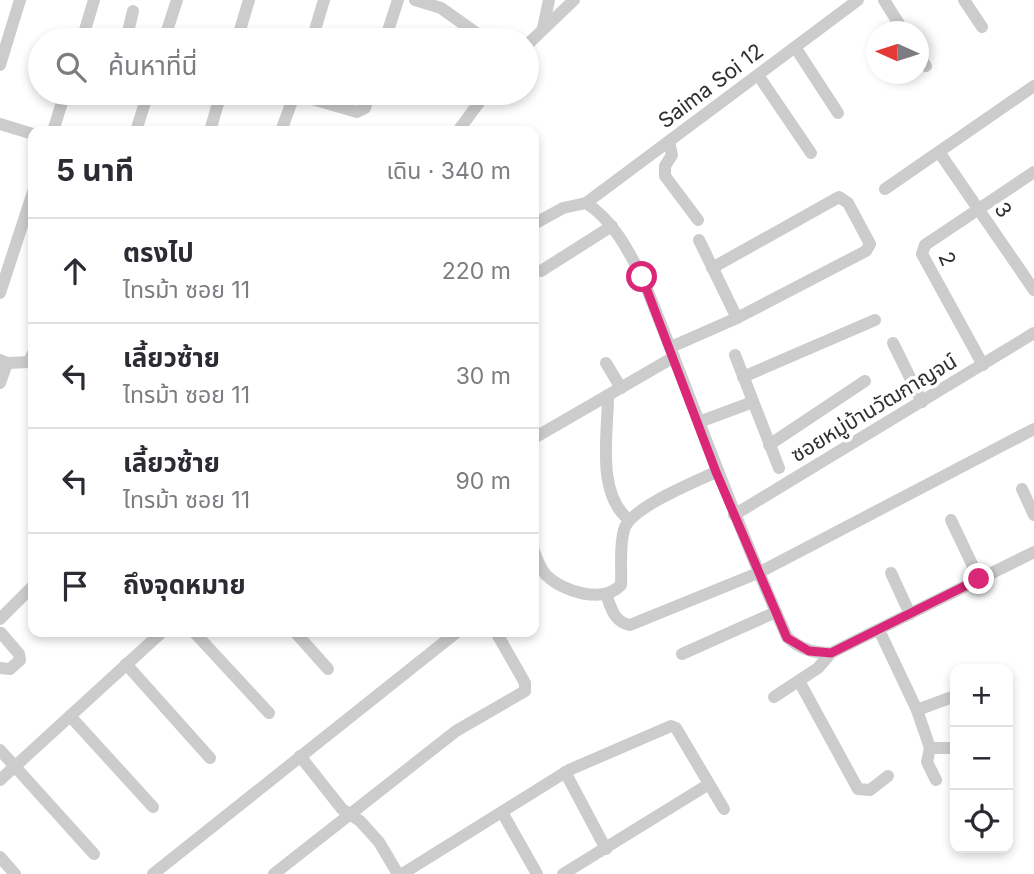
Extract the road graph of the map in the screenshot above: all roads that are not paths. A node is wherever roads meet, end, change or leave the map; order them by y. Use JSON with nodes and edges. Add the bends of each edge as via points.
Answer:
{"nodes":[{"id":1,"x":20,"y":0,"type":"edge"},
{"id":2,"x":94,"y":0,"type":"edge"},
{"id":3,"x":177,"y":0,"type":"edge"},
{"id":4,"x":249,"y":0,"type":"edge"},
{"id":5,"x":324,"y":0,"type":"edge"},
{"id":6,"x":398,"y":0,"type":"edge"},
{"id":7,"x":415,"y":0,"type":"edge"},
{"id":8,"x":550,"y":0,"type":"edge"},
{"id":9,"x":574,"y":0,"type":"edge"},
{"id":10,"x":858,"y":0,"type":"edge"},
{"id":11,"x":884,"y":0,"type":"edge"},
{"id":12,"x":964,"y":0,"type":"edge"},
{"id":13,"x":133,"y":11,"type":"dead end"},
{"id":14,"x":897,"y":21,"type":"edge"},
{"id":15,"x":982,"y":27,"type":"dead end"},
{"id":16,"x":86,"y":28,"type":"edge"},
{"id":17,"x":129,"y":28,"type":"edge"},
{"id":18,"x":168,"y":28,"type":"edge"},
{"id":19,"x":241,"y":28,"type":"edge"},
{"id":20,"x":316,"y":28,"type":"edge"},
{"id":21,"x":389,"y":28,"type":"edge"},
{"id":22,"x":469,"y":28,"type":"edge"},
{"id":23,"x":544,"y":29,"type":"junction"},
{"id":24,"x":539,"y":34,"type":"edge"},
{"id":25,"x":795,"y":47,"type":"junction"},
{"id":26,"x":0,"y":65,"type":"edge"},
{"id":27,"x":758,"y":75,"type":"junction"},
{"id":28,"x":1034,"y":86,"type":"edge"},
{"id":29,"x":61,"y":105,"type":"edge"},
{"id":30,"x":144,"y":105,"type":"edge"},
{"id":31,"x":218,"y":105,"type":"edge"},
{"id":32,"x":291,"y":105,"type":"edge"},
{"id":33,"x":332,"y":105,"type":"edge"},
{"id":34,"x":366,"y":105,"type":"edge"},
{"id":35,"x":477,"y":105,"type":"edge"},
{"id":36,"x":838,"y":113,"type":"dead end"},
{"id":37,"x":0,"y":124,"type":"edge"},
{"id":38,"x":55,"y":126,"type":"edge"},
{"id":39,"x":138,"y":126,"type":"edge"},
{"id":40,"x":211,"y":126,"type":"edge"},
{"id":41,"x":283,"y":126,"type":"edge"},
{"id":42,"x":462,"y":126,"type":"edge"},
{"id":43,"x":28,"y":132,"type":"edge"},
{"id":44,"x":669,"y":142,"type":"junction"},
{"id":45,"x":939,"y":152,"type":"junction"},
{"id":46,"x":811,"y":153,"type":"dead end"},
{"id":47,"x":1034,"y":172,"type":"edge"},
{"id":48,"x":885,"y":188,"type":"dead end"},
{"id":49,"x":586,"y":203,"type":"junction"},
{"id":50,"x":28,"y":207,"type":"edge"},
{"id":51,"x":980,"y":211,"type":"junction"},
{"id":52,"x":698,"y":220,"type":"dead end"},
{"id":53,"x":539,"y":221,"type":"edge"},
{"id":54,"x":612,"y":226,"type":"junction"},
{"id":55,"x":699,"y":240,"type":"dead end"},
{"id":56,"x":712,"y":268,"type":"junction"},
{"id":57,"x":541,"y":271,"type":"dead end"},
{"id":58,"x":1034,"y":290,"type":"edge"},
{"id":59,"x":0,"y":293,"type":"edge"},
{"id":60,"x":737,"y":318,"type":"junction"},
{"id":61,"x":876,"y":320,"type":"dead end"},
{"id":62,"x":1034,"y":333,"type":"edge"},
{"id":63,"x":893,"y":343,"type":"dead end"},
{"id":64,"x":673,"y":352,"type":"junction"},
{"id":65,"x":736,"y":355,"type":"dead end"},
{"id":66,"x":4,"y":362,"type":"edge"},
{"id":67,"x":28,"y":362,"type":"edge"},
{"id":68,"x":606,"y":363,"type":"dead end"},
{"id":69,"x":983,"y":365,"type":"junction"},
{"id":70,"x":743,"y":377,"type":"junction"},
{"id":71,"x":865,"y":381,"type":"dead end"},
{"id":72,"x":0,"y":383,"type":"edge"},
{"id":73,"x":621,"y":388,"type":"junction"},
{"id":74,"x":608,"y":395,"type":"junction"},
{"id":75,"x":753,"y":402,"type":"junction"},
{"id":76,"x":922,"y":402,"type":"junction"},
{"id":77,"x":699,"y":422,"type":"junction"},
{"id":78,"x":1034,"y":429,"type":"edge"},
{"id":79,"x":539,"y":435,"type":"edge"},
{"id":80,"x":769,"y":444,"type":"junction"},
{"id":81,"x":779,"y":468,"type":"dead end"},
{"id":82,"x":716,"y":472,"type":"junction"},
{"id":83,"x":1022,"y":489,"type":"dead end"},
{"id":84,"x":734,"y":515,"type":"junction"},
{"id":85,"x":1034,"y":515,"type":"edge"},
{"id":86,"x":628,"y":519,"type":"junction"},
{"id":87,"x":951,"y":520,"type":"dead end"},
{"id":88,"x":1034,"y":552,"type":"edge"},
{"id":89,"x":539,"y":564,"type":"edge"},
{"id":90,"x":758,"y":573,"type":"junction"},
{"id":91,"x":891,"y":573,"type":"dead end"},
{"id":92,"x":979,"y":579,"type":"junction"},
{"id":93,"x":28,"y":591,"type":"edge"},
{"id":94,"x":606,"y":593,"type":"junction"},
{"id":95,"x":776,"y":612,"type":"junction"},
{"id":96,"x":911,"y":614,"type":"junction"},
{"id":97,"x":1,"y":617,"type":"edge"},
{"id":98,"x":879,"y":630,"type":"junction"},
{"id":99,"x":1,"y":633,"type":"edge"},
{"id":100,"x":156,"y":637,"type":"edge"},
{"id":101,"x":199,"y":637,"type":"edge"},
{"id":102,"x":299,"y":637,"type":"edge"},
{"id":103,"x":451,"y":637,"type":"edge"},
{"id":104,"x":499,"y":637,"type":"edge"},
{"id":105,"x":831,"y":653,"type":"junction"},
{"id":106,"x":682,"y":654,"type":"dead end"},
{"id":107,"x":126,"y":664,"type":"junction"},
{"id":108,"x":0,"y":667,"type":"edge"},
{"id":109,"x":328,"y":669,"type":"dead end"},
{"id":110,"x":799,"y":681,"type":"junction"},
{"id":111,"x":774,"y":697,"type":"dead end"},
{"id":112,"x":950,"y":698,"type":"edge"},
{"id":113,"x":918,"y":710,"type":"junction"},
{"id":114,"x":269,"y":713,"type":"dead end"},
{"id":115,"x":70,"y":716,"type":"junction"},
{"id":116,"x":930,"y":748,"type":"junction"},
{"id":117,"x":950,"y":748,"type":"edge"},
{"id":118,"x":0,"y":750,"type":"edge"},
{"id":119,"x":300,"y":756,"type":"junction"},
{"id":120,"x":210,"y":758,"type":"dead end"},
{"id":121,"x":15,"y":765,"type":"junction"},
{"id":122,"x":565,"y":772,"type":"junction"},
{"id":123,"x":888,"y":776,"type":"dead end"},
{"id":124,"x":0,"y":780,"type":"edge"},
{"id":125,"x":936,"y":780,"type":"dead end"},
{"id":126,"x":709,"y":784,"type":"junction"},
{"id":127,"x":153,"y":807,"type":"dead end"},
{"id":128,"x":724,"y":809,"type":"dead end"},
{"id":129,"x":502,"y":811,"type":"junction"},
{"id":130,"x":352,"y":815,"type":"junction"},
{"id":131,"x":606,"y":849,"type":"junction"},
{"id":132,"x":94,"y":854,"type":"dead end"},
{"id":133,"x":0,"y":857,"type":"edge"},
{"id":134,"x":15,"y":874,"type":"edge"},
{"id":135,"x":153,"y":874,"type":"edge"},
{"id":136,"x":274,"y":874,"type":"edge"},
{"id":137,"x":400,"y":874,"type":"edge"},
{"id":138,"x":537,"y":874,"type":"edge"},
{"id":139,"x":563,"y":874,"type":"edge"}],
"edges":[{"from":1,"to":26,"type":"street"},
{"from":2,"to":16,"type":"street"},
{"from":3,"to":18,"type":"street"},
{"from":4,"to":19,"type":"street"},
{"from":5,"to":20,"type":"street"},
{"from":6,"to":21,"type":"street"},
{"from":7,"to":22,"type":"street","via":[[441,8]]},
{"from":8,"to":23,"type":"street"},
{"from":9,"to":23,"type":"street"},
{"from":10,"to":25,"type":"street","name":"Saima Soi 12"},
{"from":11,"to":14,"type":"street"},
{"from":12,"to":15,"type":"street"},
{"from":13,"to":17,"type":"street"},
{"from":23,"to":24,"type":"street"},
{"from":25,"to":27,"type":"street","name":"Saima Soi 12"},
{"from":25,"to":36,"type":"street"},
{"from":27,"to":44,"type":"street","name":"Saima Soi 12"},
{"from":27,"to":46,"type":"street"},
{"from":28,"to":45,"type":"street"},
{"from":29,"to":38,"type":"street"},
{"from":30,"to":39,"type":"street"},
{"from":31,"to":40,"type":"street"},
{"from":32,"to":41,"type":"street"},
{"from":33,"to":34,"type":"street","via":[[356,112]]},
{"from":35,"to":42,"type":"street"},
{"from":37,"to":43,"type":"street"},
{"from":44,"to":49,"type":"street","name":"Saima Soi 12"},
{"from":44,"to":52,"type":"street","via":[[673,155],[664,166],[664,176]]},
{"from":45,"to":48,"type":"street"},
{"from":45,"to":51,"type":"street","name":"3"},
{"from":47,"to":51,"type":"street","name":"2"},
{"from":49,"to":53,"type":"street","name":"Saima Soi 12","via":[[563,208]]},
{"from":49,"to":54,"type":"street"},
{"from":50,"to":59,"type":"street"},
{"from":51,"to":58,"type":"street","name":"3"},
{"from":51,"to":69,"type":"street","name":"2","via":[[925,245],[922,254]]},
{"from":54,"to":57,"type":"street"},
{"from":54,"to":64,"type":"street","via":[[642,277]]},
{"from":55,"to":56,"type":"street"},
{"from":56,"to":60,"type":"street"},
{"from":56,"to":60,"type":"street","via":[[839,197],[848,203],[870,244],[866,251]]},
{"from":60,"to":64,"type":"street"},
{"from":61,"to":70,"type":"street"},
{"from":62,"to":69,"type":"street","name":"ซอยหมู่บ้านวัฒกาญจน์"},
{"from":63,"to":76,"type":"street"},
{"from":64,"to":73,"type":"street"},
{"from":64,"to":77,"type":"street"},
{"from":65,"to":70,"type":"street"},
{"from":66,"to":67,"type":"street"},
{"from":66,"to":72,"type":"street"},
{"from":68,"to":73,"type":"street"},
{"from":69,"to":76,"type":"street","name":"ซอยหมู่บ้านวัฒกาญจน์"},
{"from":70,"to":75,"type":"street"},
{"from":71,"to":80,"type":"street"},
{"from":73,"to":74,"type":"street"},
{"from":74,"to":79,"type":"street"},
{"from":74,"to":86,"type":"street","via":[[608,490]]},
{"from":75,"to":77,"type":"street"},
{"from":75,"to":80,"type":"street"},
{"from":76,"to":84,"type":"street","name":"ซอยหมู่บ้านวัฒกาญจน์"},
{"from":77,"to":82,"type":"street"},
{"from":78,"to":90,"type":"street"},
{"from":80,"to":81,"type":"street"},
{"from":82,"to":84,"type":"street"},
{"from":82,"to":86,"type":"street"},
{"from":83,"to":85,"type":"street"},
{"from":84,"to":90,"type":"street"},
{"from":86,"to":94,"type":"street","via":[[621,585]]},
{"from":87,"to":92,"type":"street"},
{"from":88,"to":92,"type":"street"},
{"from":89,"to":94,"type":"street","via":[[548,577],[571,591]]},
{"from":90,"to":94,"type":"street","via":[[630,625],[612,613]]},
{"from":90,"to":95,"type":"street"},
{"from":91,"to":96,"type":"street"},
{"from":92,"to":96,"type":"street"},
{"from":93,"to":97,"type":"street"},
{"from":95,"to":105,"type":"street","via":[[787,638],[796,645]]},
{"from":95,"to":106,"type":"street"},
{"from":96,"to":98,"type":"street"},
{"from":98,"to":105,"type":"street"},
{"from":98,"to":113,"type":"street"},
{"from":99,"to":108,"type":"street","via":[[20,660],[10,669]]},
{"from":100,"to":107,"type":"street"},
{"from":101,"to":114,"type":"street"},
{"from":102,"to":109,"type":"street"},
{"from":103,"to":119,"type":"street"},
{"from":104,"to":130,"type":"street","via":[[525,691],[456,731]]},
{"from":105,"to":110,"type":"street"},
{"from":107,"to":115,"type":"street"},
{"from":107,"to":120,"type":"street"},
{"from":110,"to":111,"type":"street"},
{"from":110,"to":123,"type":"street","via":[[858,789],[870,790]]},
{"from":112,"to":113,"type":"street"},
{"from":113,"to":116,"type":"street"},
{"from":115,"to":121,"type":"street"},
{"from":115,"to":127,"type":"street"},
{"from":116,"to":117,"type":"street"},
{"from":116,"to":125,"type":"street","via":[[927,762]]},
{"from":118,"to":121,"type":"street"},
{"from":119,"to":130,"type":"street","via":[[342,809]]},
{"from":119,"to":135,"type":"street"},
{"from":121,"to":124,"type":"street"},
{"from":121,"to":132,"type":"street"},
{"from":122,"to":126,"type":"street","via":[[671,726]]},
{"from":122,"to":129,"type":"street"},
{"from":122,"to":131,"type":"street"},
{"from":126,"to":128,"type":"street"},
{"from":126,"to":131,"type":"street"},
{"from":129,"to":137,"type":"street"},
{"from":129,"to":138,"type":"street"},
{"from":130,"to":136,"type":"street"},
{"from":130,"to":137,"type":"street","via":[[379,842]]},
{"from":131,"to":139,"type":"street"},
{"from":133,"to":134,"type":"street"}]}
